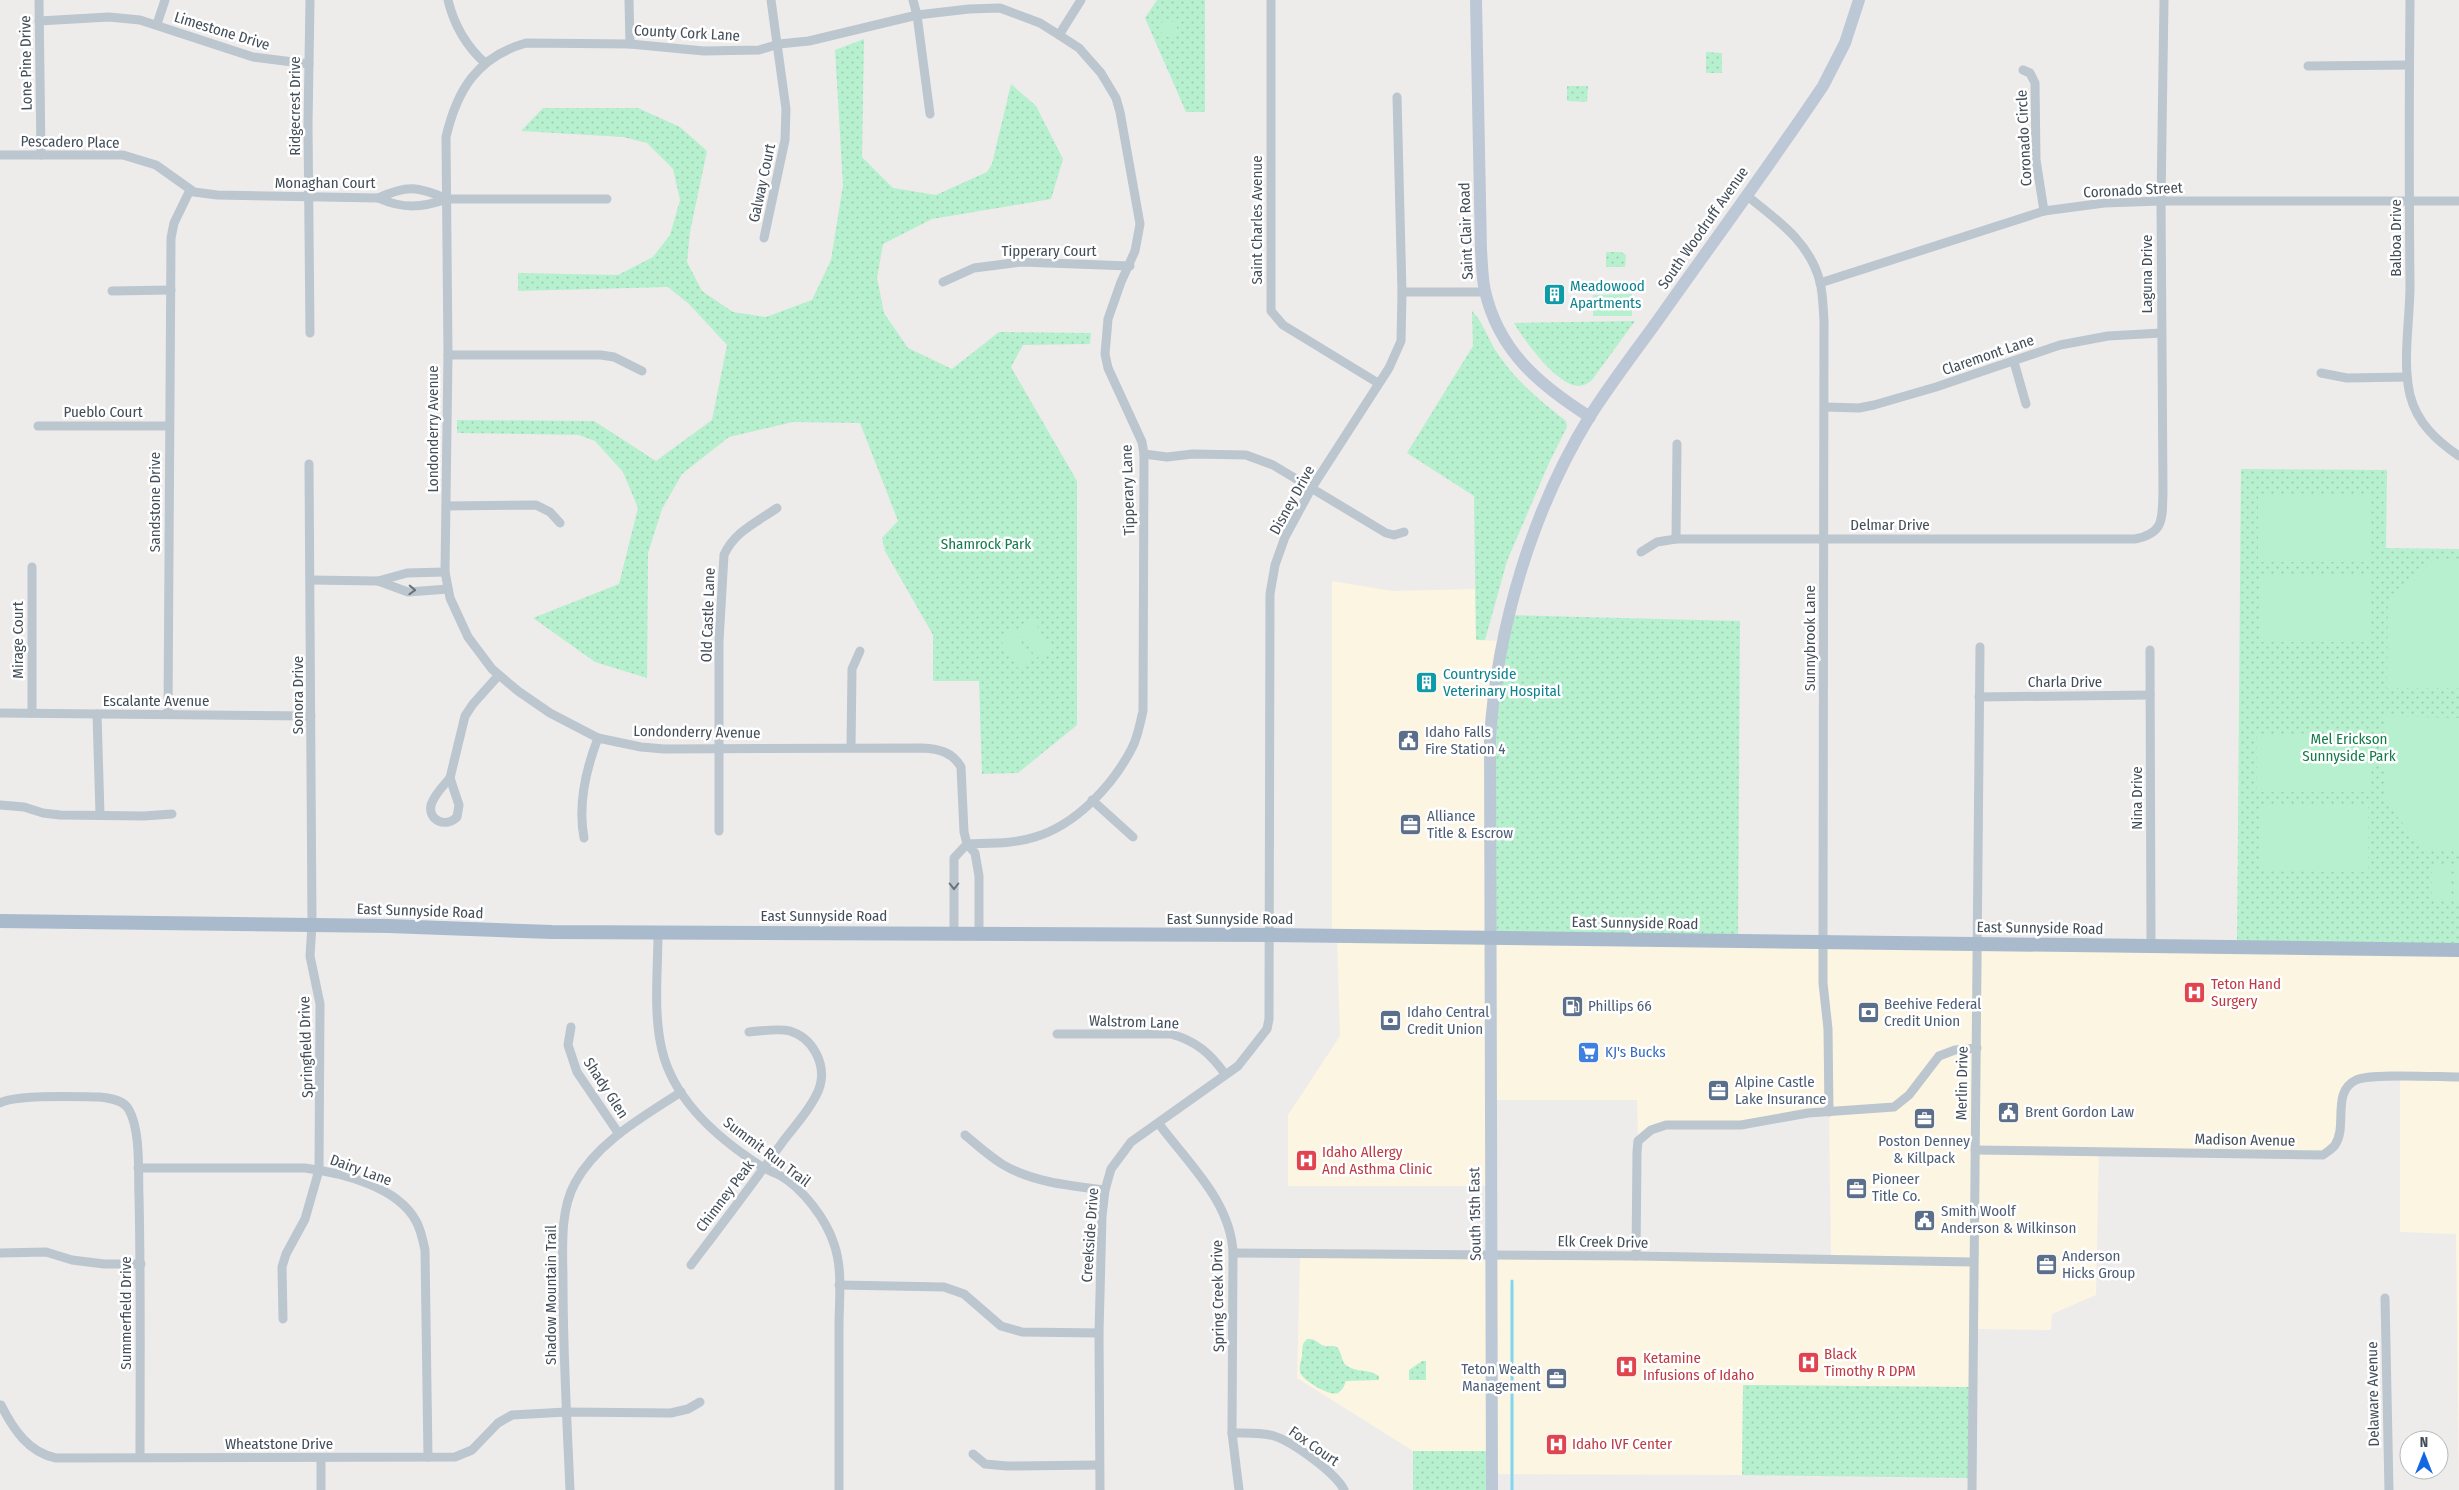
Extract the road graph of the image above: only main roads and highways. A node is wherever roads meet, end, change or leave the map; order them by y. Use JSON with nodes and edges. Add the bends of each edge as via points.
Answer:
{"nodes":[{"id":1,"x":1476,"y":0,"type":"edge"},
{"id":2,"x":1859,"y":0,"type":"edge"},
{"id":3,"x":1590,"y":417,"type":"junction"},
{"id":4,"x":0,"y":921,"type":"edge"},
{"id":5,"x":1490,"y":938,"type":"junction"},
{"id":6,"x":2459,"y":950,"type":"edge"},
{"id":7,"x":1492,"y":1490,"type":"edge"}],
"edges":[{"from":1,"to":3,"type":"main road","name":"Saint Clair Road","via":[[1481,250],[1485,292],[1503,334],[1524,365],[1559,398]]},
{"from":2,"to":3,"type":"main road","name":"South Woodruff Avenue","via":[[1845,43],[1823,86]]},
{"from":3,"to":5,"type":"main road","name":"South Woodruff Avenue","via":[[1556,481],[1530,545],[1508,615],[1492,703],[1490,738]]},
{"from":4,"to":5,"type":"main road","name":"East Sunnyside Road","via":[[658,933]]},
{"from":5,"to":6,"type":"main road","name":"East Sunnyside Road"},
{"from":5,"to":7,"type":"main road","name":"South 15th East"}]}
